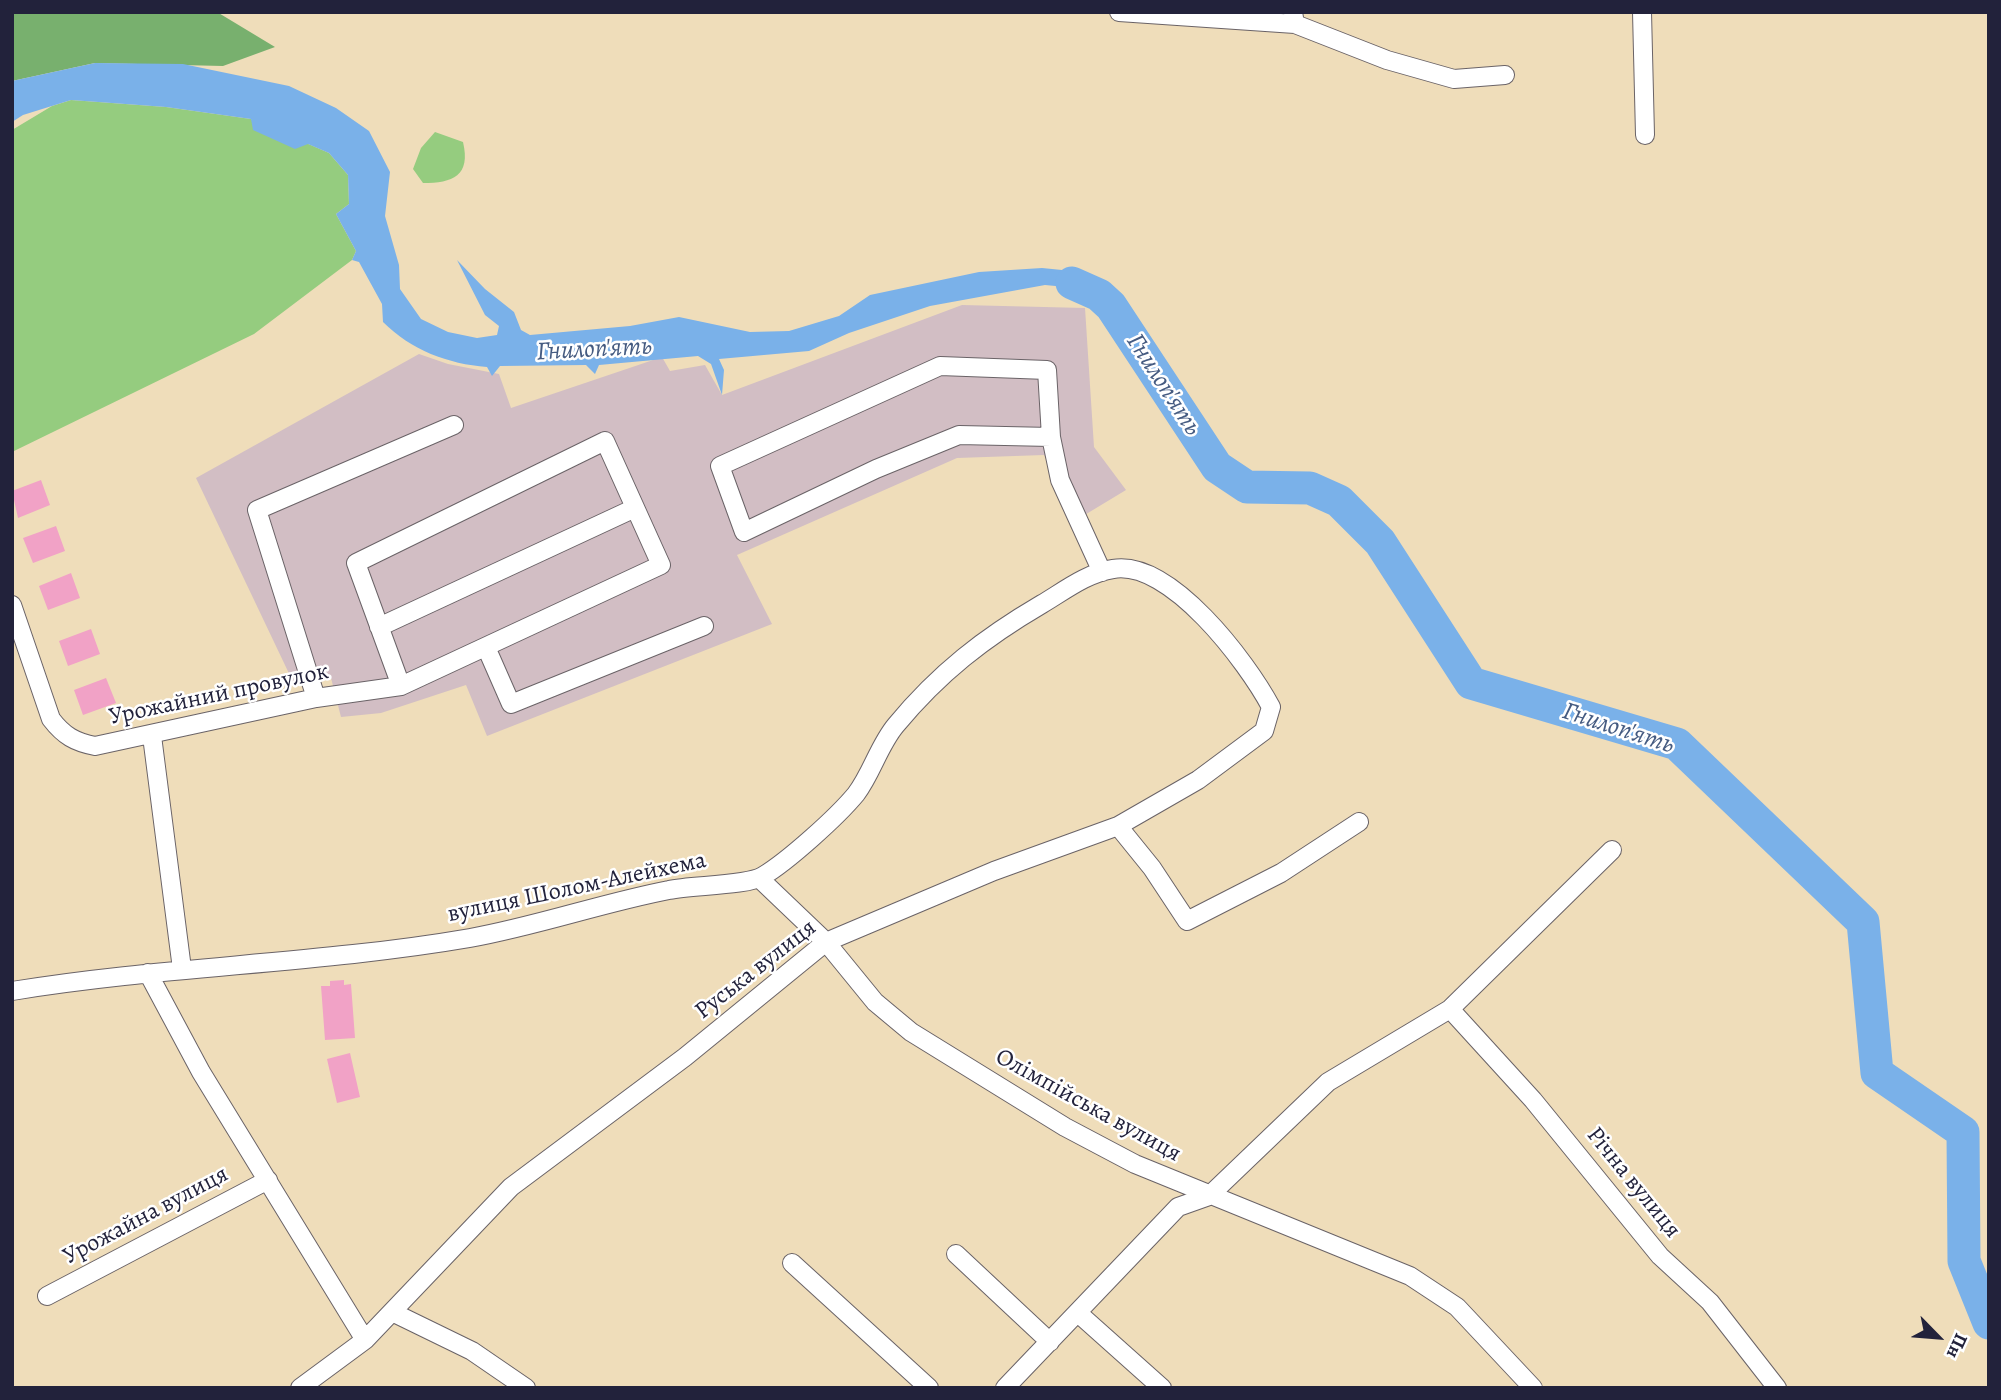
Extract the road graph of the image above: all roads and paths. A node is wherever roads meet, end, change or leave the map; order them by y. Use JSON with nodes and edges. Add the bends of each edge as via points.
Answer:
{"nodes":[{"id":1,"x":1119,"y":12,"type":"edge"},
{"id":2,"x":1642,"y":12,"type":"edge"},
{"id":3,"x":1294,"y":18,"type":"edge"},
{"id":4,"x":1505,"y":75,"type":"dead end"},
{"id":5,"x":1645,"y":135,"type":"dead end"},
{"id":6,"x":454,"y":425,"type":"dead end"},
{"id":7,"x":1051,"y":437,"type":"junction"},
{"id":8,"x":635,"y":508,"type":"junction"},
{"id":9,"x":1102,"y":572,"type":"junction"},
{"id":10,"x":12,"y":605,"type":"edge"},
{"id":11,"x":704,"y":626,"type":"dead end"},
{"id":12,"x":379,"y":627,"type":"junction"},
{"id":13,"x":486,"y":647,"type":"junction"},
{"id":14,"x":401,"y":686,"type":"junction"},
{"id":15,"x":316,"y":698,"type":"junction"},
{"id":16,"x":152,"y":736,"type":"junction"},
{"id":17,"x":1359,"y":822,"type":"dead end"},
{"id":18,"x":1118,"y":826,"type":"junction"},
{"id":19,"x":1612,"y":850,"type":"dead end"},
{"id":20,"x":760,"y":879,"type":"junction"},
{"id":21,"x":826,"y":943,"type":"junction"},
{"id":22,"x":182,"y":969,"type":"junction"},
{"id":23,"x":148,"y":972,"type":"junction"},
{"id":24,"x":12,"y":991,"type":"edge"},
{"id":25,"x":1450,"y":1009,"type":"junction"},
{"id":26,"x":268,"y":1180,"type":"junction"},
{"id":27,"x":1209,"y":1196,"type":"junction"},
{"id":28,"x":956,"y":1254,"type":"dead end"},
{"id":29,"x":793,"y":1263,"type":"dead end"},
{"id":30,"x":47,"y":1296,"type":"dead end"},
{"id":31,"x":392,"y":1312,"type":"junction"},
{"id":32,"x":1078,"y":1312,"type":"junction"},
{"id":33,"x":365,"y":1340,"type":"junction"},
{"id":34,"x":1049,"y":1342,"type":"junction"},
{"id":35,"x":300,"y":1388,"type":"edge"},
{"id":36,"x":526,"y":1388,"type":"edge"},
{"id":37,"x":929,"y":1388,"type":"edge"},
{"id":38,"x":1005,"y":1388,"type":"edge"},
{"id":39,"x":1162,"y":1388,"type":"edge"},
{"id":40,"x":1533,"y":1388,"type":"edge"},
{"id":41,"x":1777,"y":1388,"type":"edge"}],
"edges":[{"from":1,"to":3,"type":"street"},
{"from":2,"to":5,"type":"street"},
{"from":3,"to":4,"type":"street","via":[[1387,60],[1454,79]]},
{"from":6,"to":15,"type":"street","via":[[257,510]]},
{"from":7,"to":7,"type":"street","via":[[959,435],[744,532],[720,466],[940,366],[1047,370]]},
{"from":7,"to":9,"type":"street","via":[[1060,480]]},
{"from":8,"to":12,"type":"street"},
{"from":8,"to":12,"type":"street","via":[[605,441],[356,563]]},
{"from":8,"to":13,"type":"street","name":"Урожайний провулок","via":[[661,565]]},
{"from":9,"to":18,"type":"street","via":[[1131,568],[1152,574],[1168,586],[1193,607],[1257,681],[1271,707],[1264,731],[1253,740],[1198,780]]},
{"from":9,"to":20,"type":"street","via":[[1019,618],[944,671],[893,728],[856,794]]},
{"from":10,"to":16,"type":"street","name":"Урожайний провулок","via":[[51,719],[61,733],[95,746]]},
{"from":11,"to":13,"type":"street","via":[[511,705]]},
{"from":12,"to":14,"type":"street"},
{"from":13,"to":14,"type":"street","name":"Урожайний провулок"},
{"from":14,"to":15,"type":"street","name":"Урожайний провулок"},
{"from":15,"to":16,"type":"street","name":"Урожайний провулок"},
{"from":16,"to":22,"type":"street"},
{"from":17,"to":18,"type":"street","via":[[1281,873],[1187,921]]},
{"from":18,"to":21,"type":"street","name":"Руська вулиця","via":[[994,871]]},
{"from":19,"to":25,"type":"street"},
{"from":20,"to":21,"type":"street","name":"Олімпійська вулиця"},
{"from":20,"to":22,"type":"street","name":"вулиця Шолом-Алейхема","via":[[670,890],[471,938]]},
{"from":21,"to":27,"type":"street","name":"Олімпійська вулиця","via":[[875,1002],[911,1032],[1065,1126],[1135,1164]]},
{"from":21,"to":31,"type":"street","name":"Руська вулиця","via":[[685,1057],[511,1187]]},
{"from":22,"to":23,"type":"street","name":"вулиця Шолом-Алейхема"},
{"from":23,"to":24,"type":"street","name":"вулиця Шолом-Алейхема"},
{"from":23,"to":26,"type":"street","name":"Урожайна вулиця","via":[[201,1072]]},
{"from":25,"to":27,"type":"street","via":[[1328,1082]]},
{"from":25,"to":41,"type":"street","name":"Річна вулиця","via":[[1533,1100],[1660,1256],[1710,1302]]},
{"from":26,"to":30,"type":"street","name":"Урожайна вулиця"},
{"from":26,"to":33,"type":"street","name":"Урожайна вулиця"},
{"from":27,"to":32,"type":"street","via":[[1178,1207]]},
{"from":27,"to":40,"type":"street","name":"Олімпійська вулиця","via":[[1410,1276],[1457,1307]]},
{"from":28,"to":34,"type":"street"},
{"from":29,"to":37,"type":"street"},
{"from":31,"to":33,"type":"street","name":"Руська вулиця"},
{"from":31,"to":36,"type":"street","via":[[472,1351]]},
{"from":32,"to":34,"type":"street"},
{"from":32,"to":39,"type":"street"},
{"from":33,"to":35,"type":"street","name":"Руська вулиця"},
{"from":34,"to":38,"type":"street"}]}
